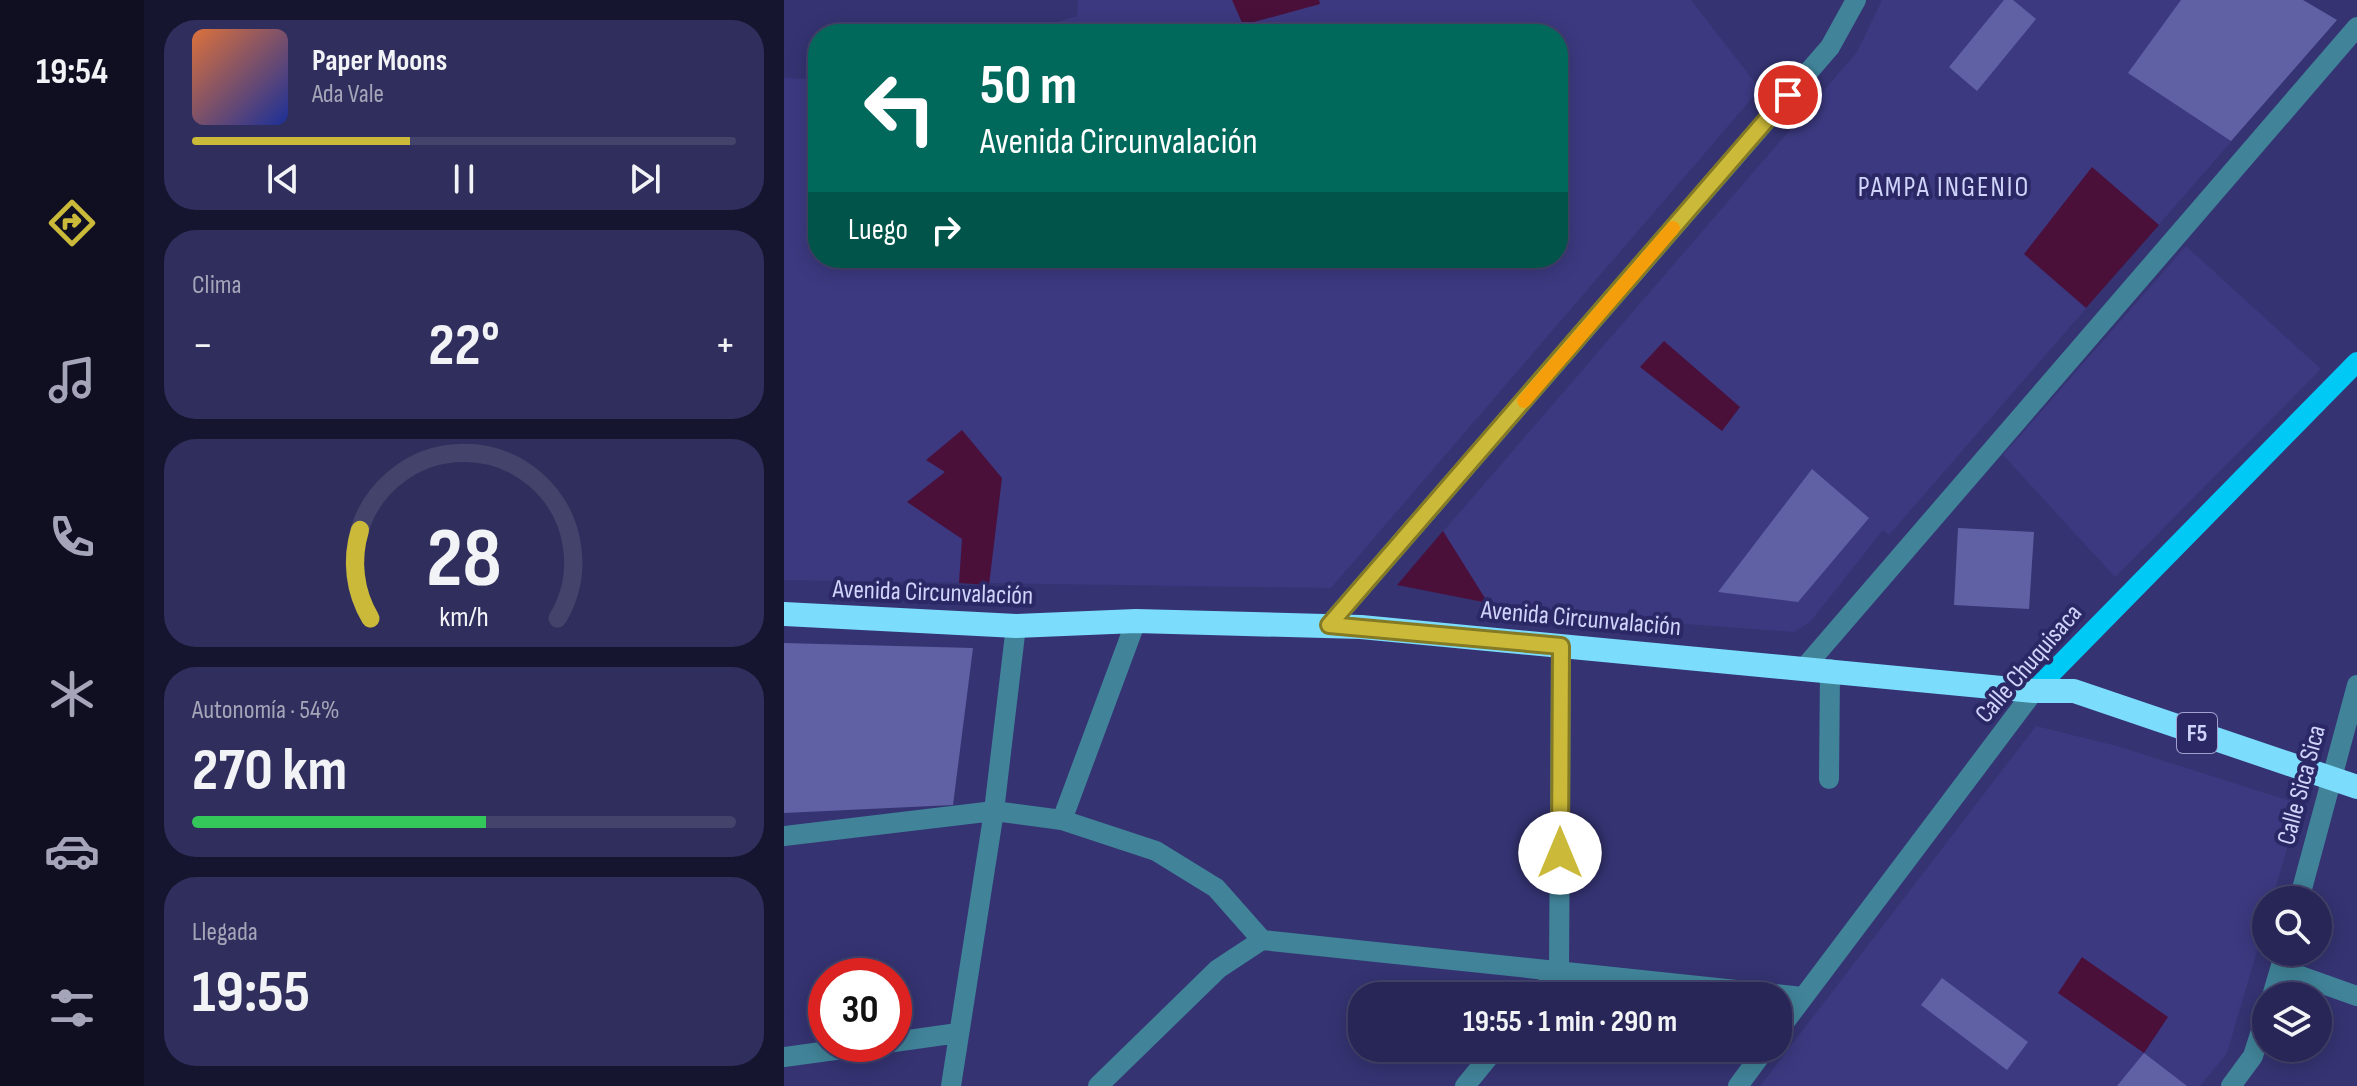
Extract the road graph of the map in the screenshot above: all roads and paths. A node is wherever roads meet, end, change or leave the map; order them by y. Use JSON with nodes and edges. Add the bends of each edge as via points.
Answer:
{"nodes":[{"id":1,"x":1856,"y":0,"type":"edge"},
{"id":2,"x":2357,"y":27,"type":"edge"},
{"id":3,"x":2357,"y":362,"type":"edge"},
{"id":4,"x":784,"y":614,"type":"edge"},
{"id":5,"x":1136,"y":621,"type":"junction"},
{"id":6,"x":1329,"y":625,"type":"junction"},
{"id":7,"x":1016,"y":626,"type":"junction"},
{"id":8,"x":1561,"y":646,"type":"junction"},
{"id":9,"x":1805,"y":667,"type":"junction"},
{"id":10,"x":1830,"y":669,"type":"junction"},
{"id":11,"x":2357,"y":685,"type":"edge"},
{"id":12,"x":2034,"y":691,"type":"junction"},
{"id":13,"x":2330,"y":778,"type":"junction"},
{"id":14,"x":1829,"y":779,"type":"dead end"},
{"id":15,"x":2357,"y":787,"type":"edge"},
{"id":16,"x":994,"y":811,"type":"junction"},
{"id":17,"x":1062,"y":820,"type":"junction"},
{"id":18,"x":784,"y":836,"type":"edge"},
{"id":19,"x":2303,"y":886,"type":"edge"},
{"id":20,"x":1262,"y":940,"type":"junction"},
{"id":21,"x":2294,"y":966,"type":"edge"},
{"id":22,"x":1559,"y":970,"type":"junction"},
{"id":23,"x":1549,"y":982,"type":"edge"},
{"id":24,"x":2357,"y":996,"type":"edge"},
{"id":25,"x":1803,"y":997,"type":"junction"},
{"id":26,"x":1792,"y":1012,"type":"edge"},
{"id":27,"x":958,"y":1033,"type":"junction"},
{"id":28,"x":912,"y":1039,"type":"edge"},
{"id":29,"x":808,"y":1054,"type":"edge"},
{"id":30,"x":784,"y":1057,"type":"edge"},
{"id":31,"x":2252,"y":1057,"type":"edge"},
{"id":32,"x":1485,"y":1062,"type":"edge"},
{"id":33,"x":1756,"y":1062,"type":"edge"},
{"id":34,"x":951,"y":1086,"type":"edge"},
{"id":35,"x":1098,"y":1086,"type":"edge"},
{"id":36,"x":1465,"y":1086,"type":"edge"},
{"id":37,"x":1738,"y":1086,"type":"edge"},
{"id":38,"x":2231,"y":1086,"type":"edge"}],
"edges":[{"from":1,"to":6,"type":"street","via":[[1830,47]]},
{"from":2,"to":9,"type":"street"},
{"from":3,"to":12,"type":"main road","name":"Calle Chuquisaca"},
{"from":4,"to":7,"type":"highway","name":"Avenida Circunvalación","number":"F5"},
{"from":5,"to":6,"type":"highway","name":"Avenida Circunvalación","number":"F5"},
{"from":5,"to":7,"type":"highway","name":"Avenida Circunvalación","number":"F5"},
{"from":5,"to":17,"type":"street"},
{"from":6,"to":8,"type":"highway","name":"Avenida Circunvalación","number":"F5"},
{"from":7,"to":16,"type":"street"},
{"from":8,"to":9,"type":"highway","name":"Avenida Circunvalación","number":"F5"},
{"from":8,"to":22,"type":"street"},
{"from":9,"to":10,"type":"highway","name":"Avenida Circunvalación","number":"F5"},
{"from":10,"to":12,"type":"highway","name":"Avenida Circunvalación","number":"F5"},
{"from":10,"to":14,"type":"street"},
{"from":11,"to":13,"type":"street","name":"Calle Sica Sica"},
{"from":12,"to":13,"type":"highway","name":"Avenida Circunvalación","number":"F5","via":[[2074,691]]},
{"from":12,"to":25,"type":"street","name":"Calle Chuquisaca"},
{"from":13,"to":15,"type":"highway","name":"Avenida Circunvalación","number":"F5"},
{"from":13,"to":19,"type":"street","name":"Calle Sica Sica"},
{"from":16,"to":17,"type":"street"},
{"from":16,"to":18,"type":"street"},
{"from":16,"to":27,"type":"street"},
{"from":17,"to":20,"type":"street","via":[[1168,858],[1216,888]]},
{"from":20,"to":22,"type":"street"},
{"from":20,"to":35,"type":"street","via":[[1218,969]]},
{"from":21,"to":24,"type":"street"},
{"from":22,"to":23,"type":"street"},
{"from":22,"to":25,"type":"street"},
{"from":25,"to":26,"type":"street","name":"Calle Chuquisaca"},
{"from":27,"to":28,"type":"street"},
{"from":27,"to":34,"type":"street"},
{"from":29,"to":30,"type":"street"},
{"from":31,"to":38,"type":"street"},
{"from":32,"to":36,"type":"street"},
{"from":33,"to":37,"type":"street"}]}
